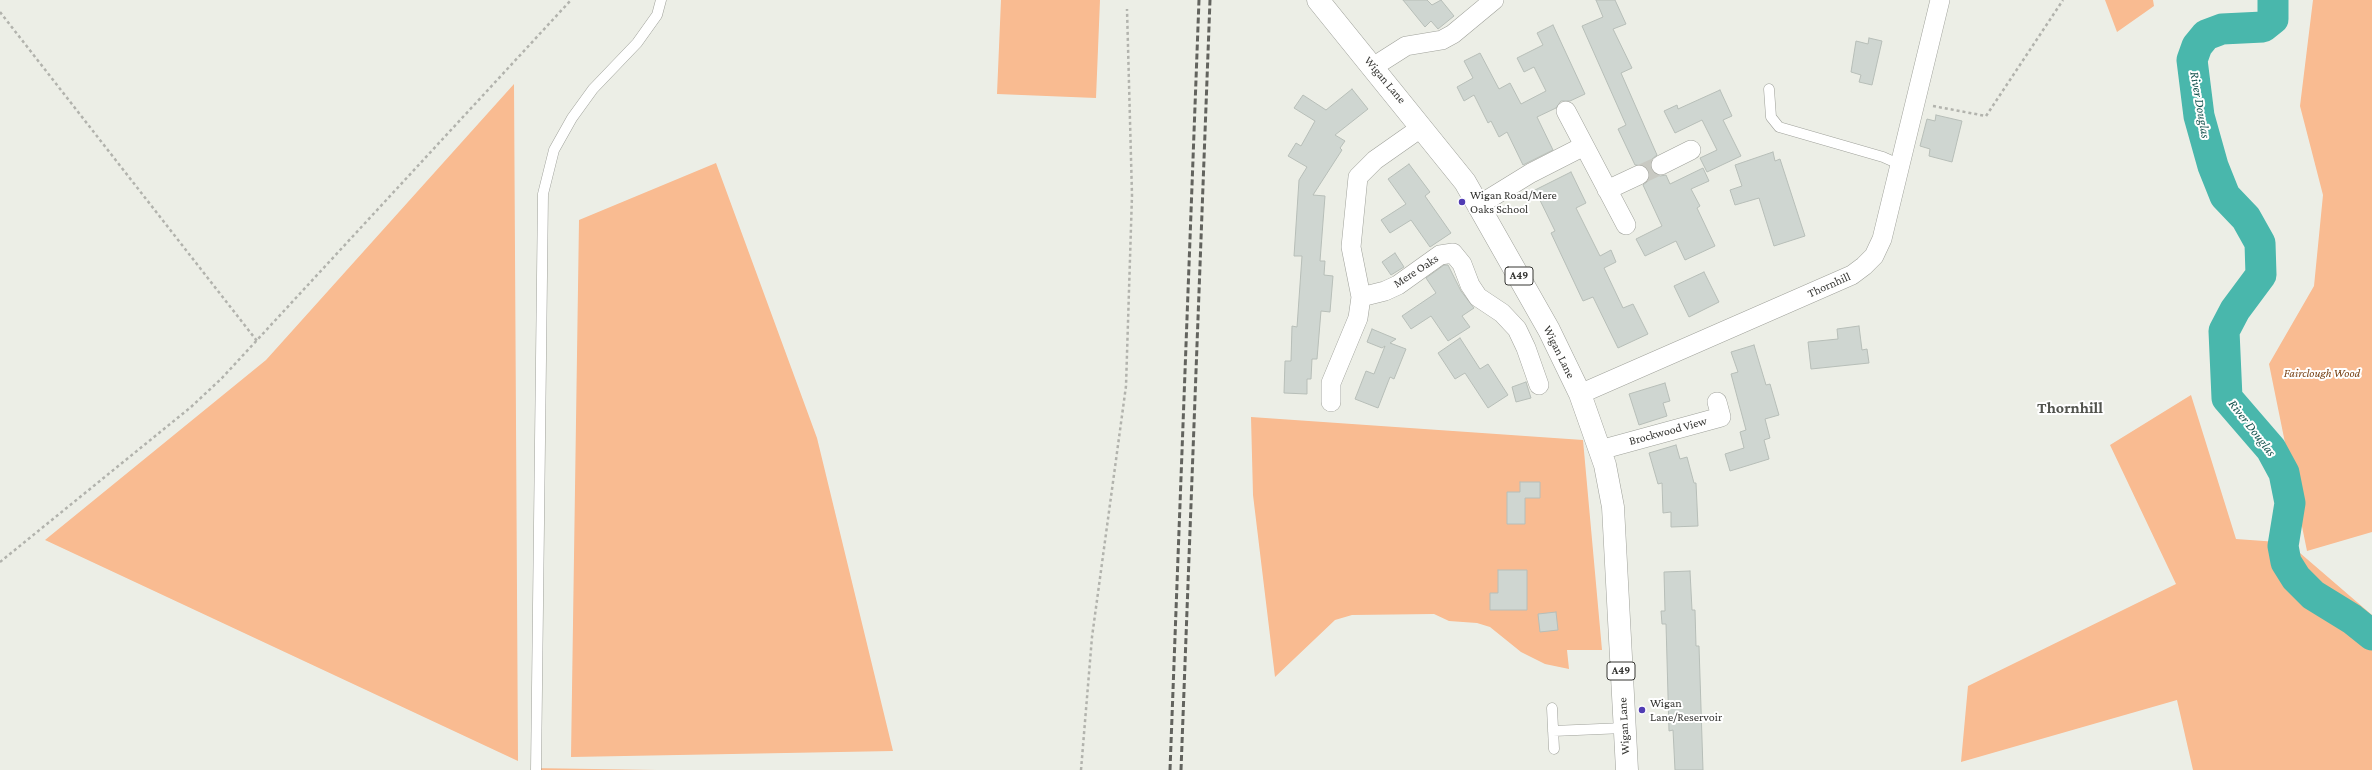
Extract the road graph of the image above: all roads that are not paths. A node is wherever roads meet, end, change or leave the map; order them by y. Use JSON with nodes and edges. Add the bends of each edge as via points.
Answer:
{"nodes":[{"id":1,"x":661,"y":0,"type":"edge"},
{"id":2,"x":1318,"y":0,"type":"edge"},
{"id":3,"x":1494,"y":0,"type":"edge"},
{"id":4,"x":1940,"y":0,"type":"edge"},
{"id":5,"x":1373,"y":67,"type":"junction"},
{"id":6,"x":1769,"y":89,"type":"dead end"},
{"id":7,"x":1566,"y":111,"type":"dead end"},
{"id":8,"x":1422,"y":127,"type":"junction"},
{"id":9,"x":1584,"y":146,"type":"junction"},
{"id":10,"x":1691,"y":150,"type":"dead end"},
{"id":11,"x":1661,"y":165,"type":"tunnel mouth"},
{"id":12,"x":1901,"y":165,"type":"junction"},
{"id":13,"x":1639,"y":175,"type":"tunnel mouth"},
{"id":14,"x":1607,"y":190,"type":"junction"},
{"id":15,"x":1479,"y":205,"type":"junction"},
{"id":16,"x":1626,"y":225,"type":"dead end"},
{"id":17,"x":1361,"y":298,"type":"junction"},
{"id":18,"x":1539,"y":385,"type":"dead end"},
{"id":19,"x":1580,"y":394,"type":"junction"},
{"id":20,"x":1331,"y":402,"type":"dead end"},
{"id":21,"x":1717,"y":402,"type":"dead end"},
{"id":22,"x":1600,"y":450,"type":"junction"},
{"id":23,"x":1552,"y":708,"type":"dead end"},
{"id":24,"x":1624,"y":728,"type":"junction"},
{"id":25,"x":1553,"y":731,"type":"junction"},
{"id":26,"x":1554,"y":749,"type":"dead end"},
{"id":27,"x":536,"y":770,"type":"edge"},
{"id":28,"x":1627,"y":770,"type":"edge"}],
"edges":[{"from":1,"to":27,"type":"lane","via":[[657,14],[637,43],[593,89],[572,118],[554,150],[543,194]]},
{"from":2,"to":5,"type":"highway","name":"Wigan Lane","number":"A49"},
{"from":3,"to":5,"type":"street","via":[[1453,34],[1442,40],[1406,46]]},
{"from":4,"to":12,"type":"street","name":"Thornhill"},
{"from":5,"to":8,"type":"highway","name":"Wigan Lane","number":"A49"},
{"from":6,"to":12,"type":"lane","via":[[1771,117],[1779,127],[1883,157]]},
{"from":7,"to":9,"type":"street"},
{"from":8,"to":15,"type":"highway","name":"Wigan Lane","number":"A49","via":[[1465,182]]},
{"from":8,"to":17,"type":"street","via":[[1375,160],[1358,177],[1352,247]]},
{"from":9,"to":14,"type":"street"},
{"from":9,"to":15,"type":"street","via":[[1531,173]]},
{"from":10,"to":11,"type":"street"},
{"from":12,"to":19,"type":"street","name":"Thornhill","via":[[1882,239],[1874,256],[1852,275]]},
{"from":13,"to":14,"type":"street"},
{"from":14,"to":16,"type":"street"},
{"from":15,"to":19,"type":"highway","name":"Wigan Lane","number":"A49","via":[[1553,338]]},
{"from":17,"to":18,"type":"street","name":"Mere Oaks","via":[[1398,285],[1440,255],[1453,253],[1462,264],[1478,297],[1502,313],[1517,330]]},
{"from":17,"to":20,"type":"street","via":[[1358,318],[1331,383]]},
{"from":19,"to":22,"type":"highway","name":"Wigan Lane","number":"A49"},
{"from":21,"to":22,"type":"street","name":"Brockwood View","via":[[1721,417]]},
{"from":22,"to":24,"type":"highway","name":"Wigan Lane","number":"A49","via":[[1613,507]]},
{"from":23,"to":25,"type":"lane"},
{"from":24,"to":25,"type":"lane"},
{"from":24,"to":28,"type":"highway","name":"Wigan Lane","number":"A49"},
{"from":25,"to":26,"type":"lane"}]}
